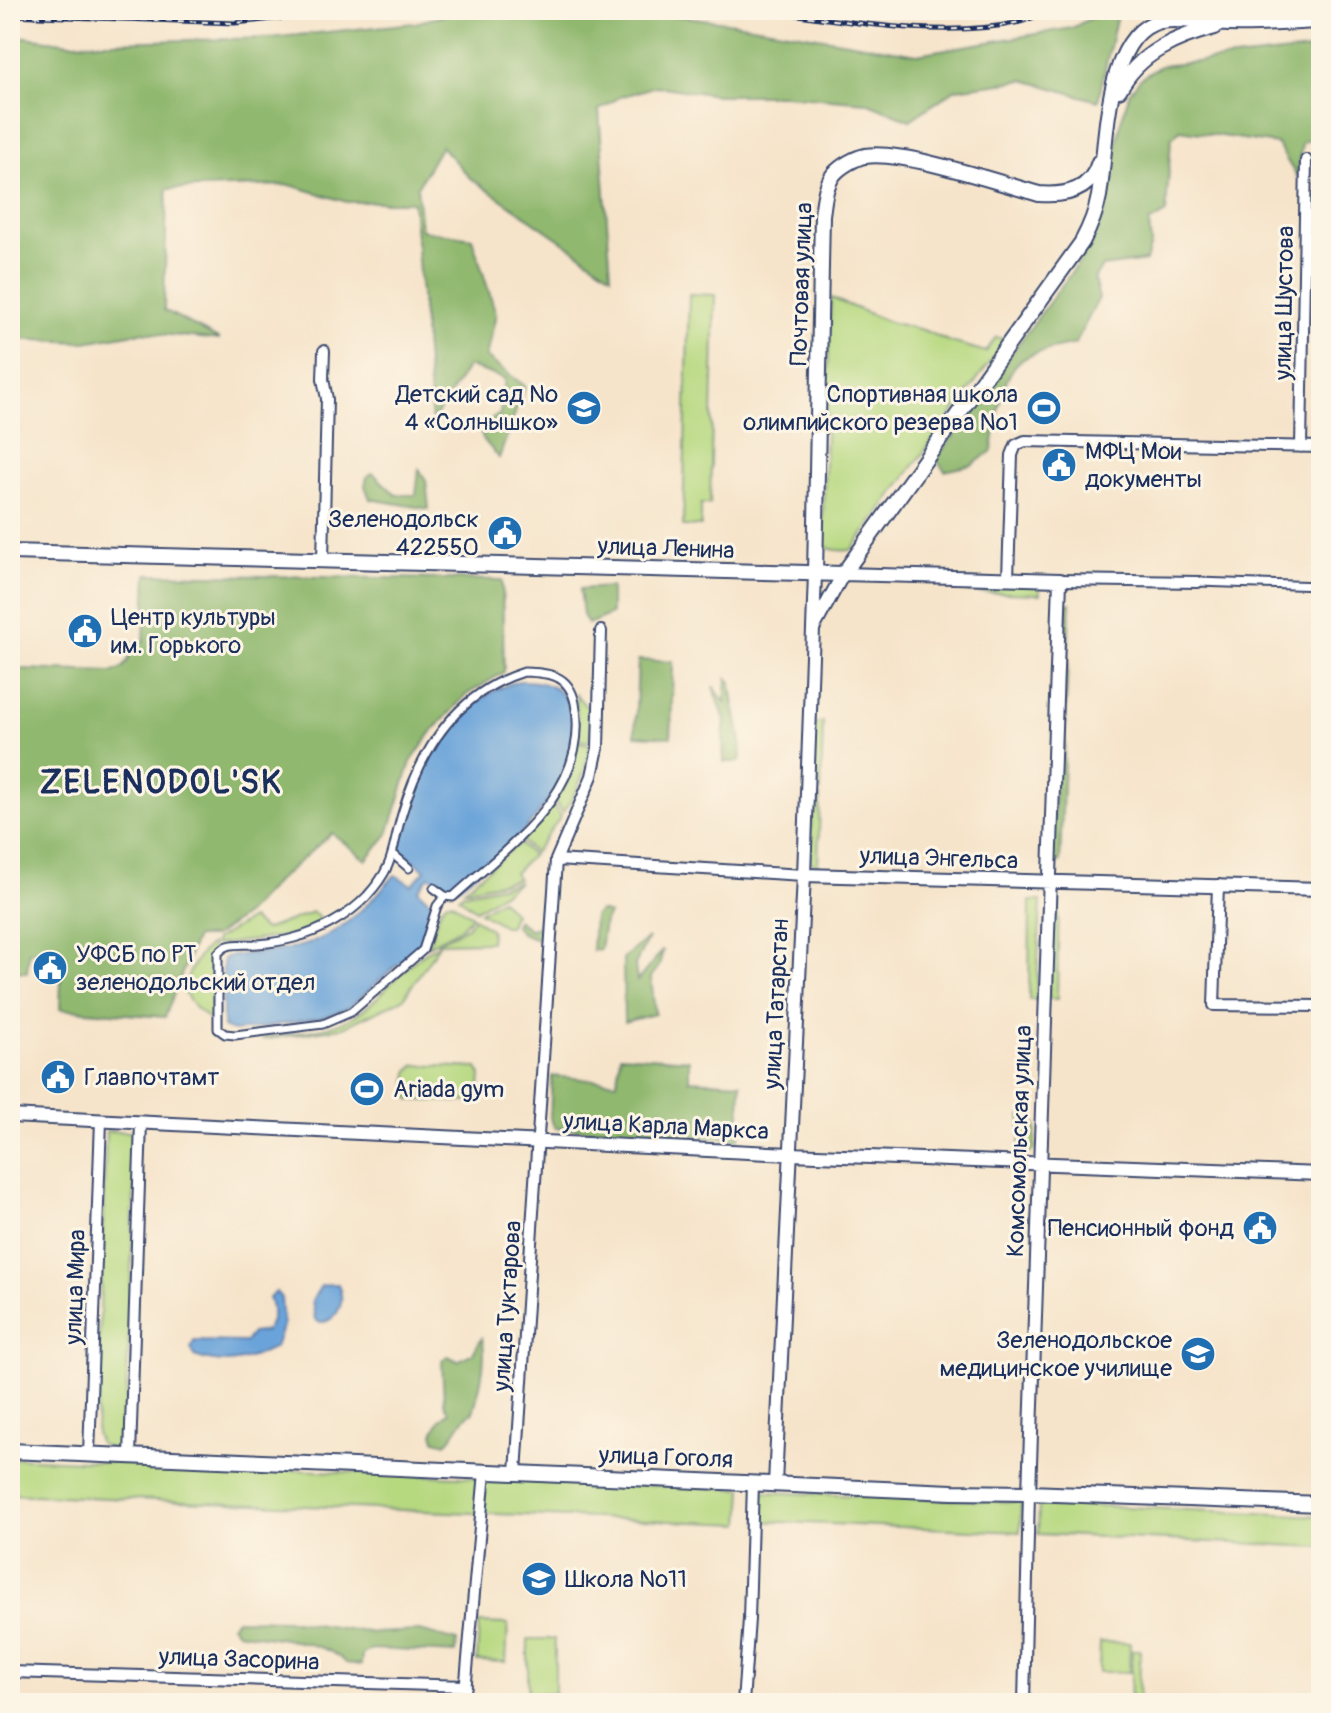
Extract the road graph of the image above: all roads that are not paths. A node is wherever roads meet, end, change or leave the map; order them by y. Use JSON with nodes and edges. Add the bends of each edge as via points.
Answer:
{"nodes":[{"id":1,"x":1321,"y":21,"type":"edge"},
{"id":2,"x":1229,"y":24,"type":"junction"},
{"id":3,"x":1111,"y":108,"type":"junction"},
{"id":4,"x":1106,"y":134,"type":"junction"},
{"id":5,"x":1306,"y":160,"type":"dead end"},
{"id":6,"x":324,"y":351,"type":"dead end"},
{"id":7,"x":1301,"y":447,"type":"junction"},
{"id":8,"x":1321,"y":447,"type":"edge"},
{"id":9,"x":10,"y":552,"type":"edge"},
{"id":10,"x":323,"y":560,"type":"junction"},
{"id":11,"x":815,"y":574,"type":"junction"},
{"id":12,"x":843,"y":574,"type":"junction"},
{"id":13,"x":1008,"y":578,"type":"junction"},
{"id":14,"x":1060,"y":580,"type":"junction"},
{"id":15,"x":1198,"y":582,"type":"joint"},
{"id":16,"x":1321,"y":586,"type":"edge"},
{"id":17,"x":813,"y":629,"type":"junction"},
{"id":18,"x":601,"y":631,"type":"dead end"},
{"id":19,"x":394,"y":855,"type":"junction"},
{"id":20,"x":556,"y":860,"type":"junction"},
{"id":21,"x":409,"y":868,"type":"dead end"},
{"id":22,"x":804,"y":875,"type":"junction"},
{"id":23,"x":1048,"y":883,"type":"junction"},
{"id":24,"x":1218,"y":885,"type":"junction"},
{"id":25,"x":434,"y":888,"type":"dead end"},
{"id":26,"x":1321,"y":889,"type":"edge"},
{"id":27,"x":445,"y":896,"type":"junction"},
{"id":28,"x":1321,"y":1006,"type":"edge"},
{"id":29,"x":10,"y":1116,"type":"edge"},
{"id":30,"x":101,"y":1120,"type":"junction"},
{"id":31,"x":141,"y":1122,"type":"junction"},
{"id":32,"x":538,"y":1142,"type":"junction"},
{"id":33,"x":791,"y":1154,"type":"junction"},
{"id":34,"x":1041,"y":1164,"type":"junction"},
{"id":35,"x":1321,"y":1174,"type":"edge"},
{"id":36,"x":10,"y":1451,"type":"edge"},
{"id":37,"x":89,"y":1454,"type":"junction"},
{"id":38,"x":130,"y":1456,"type":"junction"},
{"id":39,"x":485,"y":1472,"type":"junction"},
{"id":40,"x":516,"y":1473,"type":"junction"},
{"id":41,"x":753,"y":1483,"type":"junction"},
{"id":42,"x":775,"y":1484,"type":"junction"},
{"id":43,"x":1029,"y":1493,"type":"junction"},
{"id":44,"x":1321,"y":1504,"type":"edge"},
{"id":45,"x":10,"y":1672,"type":"edge"},
{"id":46,"x":466,"y":1686,"type":"junction"},
{"id":47,"x":464,"y":1703,"type":"edge"},
{"id":48,"x":743,"y":1703,"type":"edge"},
{"id":49,"x":1024,"y":1703,"type":"edge"}],
"edges":[{"from":1,"to":2,"type":"main road"},
{"from":2,"to":3,"type":"main road","via":[[1177,40],[1140,62],[1127,75]]},
{"from":2,"to":3,"type":"main road","via":[[1163,21],[1138,32],[1117,73]]},
{"from":3,"to":4,"type":"main road"},
{"from":4,"to":11,"type":"main road","name":"Почтовая улица","via":[[1088,183],[1058,195],[894,158],[866,156],[833,175],[822,215]]},
{"from":4,"to":12,"type":"main road","via":[[1099,196],[1082,242]]},
{"from":5,"to":7,"type":"street","name":"улица Шустова"},
{"from":6,"to":10,"type":"street"},
{"from":7,"to":8,"type":"street"},
{"from":7,"to":13,"type":"street","via":[[1025,441],[1016,445]]},
{"from":9,"to":10,"type":"main road","name":"улица Ленина"},
{"from":10,"to":11,"type":"main road","name":"улица Ленина"},
{"from":11,"to":12,"type":"main road","name":"улица Ленина"},
{"from":11,"to":17,"type":"street","name":"улица Татарстан"},
{"from":12,"to":13,"type":"street","name":"улица Ленина"},
{"from":12,"to":17,"type":"street"},
{"from":13,"to":14,"type":"street","name":"улица Ленина"},
{"from":14,"to":15,"type":"street","name":"улица Ленина"},
{"from":14,"to":23,"type":"street","name":"Комсомольская улица"},
{"from":15,"to":16,"type":"street","name":"улица Ленина"},
{"from":17,"to":22,"type":"street","name":"улица Татарстан"},
{"from":18,"to":20,"type":"street","name":"улица Туктарова","via":[[598,748],[592,776]]},
{"from":19,"to":21,"type":"street"},
{"from":19,"to":27,"type":"street","via":[[419,765],[469,700],[489,685],[524,672],[561,677],[573,696],[577,727],[571,764],[554,797],[518,840],[453,897]]},
{"from":19,"to":27,"type":"street","via":[[367,896],[328,925],[296,937],[225,947],[218,953],[218,1029],[225,1034],[250,1033],[323,1024],[351,1012],[423,950]]},
{"from":20,"to":22,"type":"street","name":"улица Энгельса"},
{"from":20,"to":32,"type":"street","name":"улица Туктарова"},
{"from":22,"to":23,"type":"street","name":"улица Энгельса"},
{"from":22,"to":33,"type":"street","name":"улица Татарстан"},
{"from":23,"to":24,"type":"street","name":"улица Энгельса"},
{"from":23,"to":34,"type":"street","name":"Комсомольская улица"},
{"from":24,"to":26,"type":"street","name":"улица Энгельса"},
{"from":24,"to":28,"type":"street","via":[[1214,1005]]},
{"from":25,"to":27,"type":"street"},
{"from":29,"to":30,"type":"street","name":"улица Карла Маркса"},
{"from":30,"to":31,"type":"street","name":"улица Карла Маркса"},
{"from":30,"to":37,"type":"street","name":"улица Мира"},
{"from":31,"to":32,"type":"street","name":"улица Карла Маркса"},
{"from":31,"to":38,"type":"street"},
{"from":32,"to":33,"type":"street","name":"улица Карла Маркса"},
{"from":32,"to":40,"type":"street","name":"улица Туктарова"},
{"from":33,"to":34,"type":"street","name":"улица Карла Маркса"},
{"from":33,"to":42,"type":"street","name":"улица Татарстан"},
{"from":34,"to":35,"type":"street","name":"улица Карла Маркса"},
{"from":34,"to":43,"type":"street","name":"Комсомольская улица"},
{"from":36,"to":37,"type":"main road","name":"улица Гоголя"},
{"from":37,"to":38,"type":"main road","name":"улица Гоголя"},
{"from":38,"to":39,"type":"main road","name":"улица Гоголя"},
{"from":39,"to":40,"type":"main road","name":"улица Гоголя"},
{"from":39,"to":46,"type":"street"},
{"from":40,"to":41,"type":"main road","name":"улица Гоголя"},
{"from":41,"to":42,"type":"main road","name":"улица Гоголя"},
{"from":41,"to":48,"type":"street"},
{"from":42,"to":43,"type":"main road","name":"улица Гоголя"},
{"from":43,"to":44,"type":"main road","name":"улица Гоголя"},
{"from":43,"to":49,"type":"street","name":"Комсомольская улица"},
{"from":45,"to":46,"type":"street","name":"улица Засорина"},
{"from":46,"to":47,"type":"street"}]}
